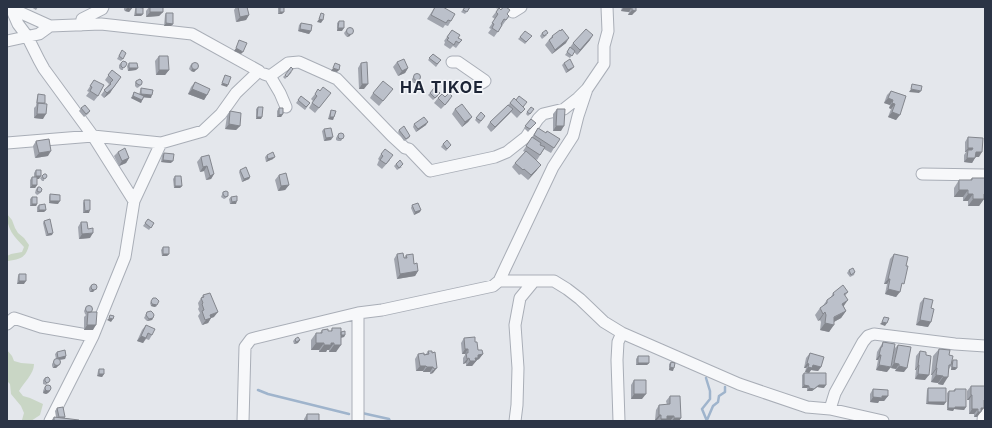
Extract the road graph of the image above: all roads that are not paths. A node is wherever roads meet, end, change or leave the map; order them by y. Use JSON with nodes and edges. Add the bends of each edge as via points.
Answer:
{"nodes":[{"id":1,"x":103,"y":7,"type":"edge"},
{"id":2,"x":503,"y":7,"type":"edge"},
{"id":3,"x":521,"y":7,"type":"edge"},
{"id":4,"x":606,"y":7,"type":"edge"},
{"id":5,"x":10,"y":8,"type":"edge"},
{"id":6,"x":81,"y":25,"type":"junction"},
{"id":7,"x":50,"y":26,"type":"junction"},
{"id":8,"x":27,"y":36,"type":"junction"},
{"id":9,"x":7,"y":40,"type":"edge"},
{"id":10,"x":452,"y":62,"type":"dead end"},
{"id":11,"x":259,"y":71,"type":"junction"},
{"id":12,"x":270,"y":76,"type":"junction"},
{"id":13,"x":482,"y":83,"type":"dead end"},
{"id":14,"x":587,"y":89,"type":"junction"},
{"id":15,"x":286,"y":107,"type":"dead end"},
{"id":16,"x":93,"y":136,"type":"junction"},
{"id":17,"x":7,"y":143,"type":"edge"},
{"id":18,"x":161,"y":143,"type":"junction"},
{"id":19,"x":922,"y":174,"type":"dead end"},
{"id":20,"x":985,"y":175,"type":"edge"},
{"id":21,"x":134,"y":201,"type":"junction"},
{"id":22,"x":499,"y":281,"type":"junction"},
{"id":23,"x":534,"y":281,"type":"junction"},
{"id":24,"x":358,"y":313,"type":"junction"},
{"id":25,"x":7,"y":324,"type":"edge"},
{"id":26,"x":622,"y":333,"type":"junction"},
{"id":27,"x":93,"y":336,"type":"junction"},
{"id":28,"x":985,"y":346,"type":"edge"},
{"id":29,"x":985,"y":396,"type":"edge"},
{"id":30,"x":830,"y":409,"type":"junction"},
{"id":31,"x":50,"y":421,"type":"edge"},
{"id":32,"x":243,"y":421,"type":"edge"},
{"id":33,"x":358,"y":421,"type":"edge"},
{"id":34,"x":515,"y":421,"type":"edge"},
{"id":35,"x":619,"y":421,"type":"edge"},
{"id":36,"x":883,"y":421,"type":"edge"},
{"id":37,"x":983,"y":421,"type":"edge"}],
"edges":[{"from":1,"to":6,"type":"street","via":[[82,19]]},
{"from":2,"to":3,"type":"street","via":[[513,12]]},
{"from":4,"to":14,"type":"street","via":[[608,31],[604,46],[604,64]]},
{"from":5,"to":7,"type":"street"},
{"from":5,"to":8,"type":"street"},
{"from":6,"to":7,"type":"street"},
{"from":6,"to":11,"type":"street","via":[[100,24],[192,34]]},
{"from":7,"to":8,"type":"street","via":[[39,34]]},
{"from":8,"to":9,"type":"street"},
{"from":8,"to":16,"type":"street","via":[[44,69]]},
{"from":10,"to":13,"type":"street","via":[[458,62],[485,81]]},
{"from":11,"to":12,"type":"street"},
{"from":11,"to":18,"type":"street","via":[[236,93],[221,114],[204,131]]},
{"from":12,"to":14,"type":"street","via":[[288,63],[299,62],[336,79],[430,171],[507,152],[526,137],[543,114],[564,109]]},
{"from":12,"to":15,"type":"street"},
{"from":14,"to":22,"type":"street","via":[[573,136],[553,167]]},
{"from":16,"to":17,"type":"street"},
{"from":16,"to":18,"type":"street"},
{"from":16,"to":21,"type":"street"},
{"from":18,"to":21,"type":"street"},
{"from":19,"to":20,"type":"street"},
{"from":21,"to":27,"type":"street","via":[[125,257]]},
{"from":22,"to":23,"type":"street"},
{"from":22,"to":24,"type":"street","via":[[493,286]]},
{"from":23,"to":26,"type":"street","via":[[554,281],[589,307],[604,322]]},
{"from":23,"to":34,"type":"street","via":[[520,298],[515,325],[518,368]]},
{"from":24,"to":32,"type":"street","via":[[251,339],[245,347]]},
{"from":24,"to":33,"type":"street"},
{"from":25,"to":27,"type":"street","via":[[14,318],[41,327]]},
{"from":26,"to":30,"type":"street","via":[[739,384],[807,407]]},
{"from":26,"to":35,"type":"street","via":[[616,360]]},
{"from":27,"to":31,"type":"street"},
{"from":28,"to":30,"type":"street","via":[[874,334],[868,336],[862,342],[835,393]]},
{"from":29,"to":37,"type":"street"},
{"from":30,"to":36,"type":"street"}]}
